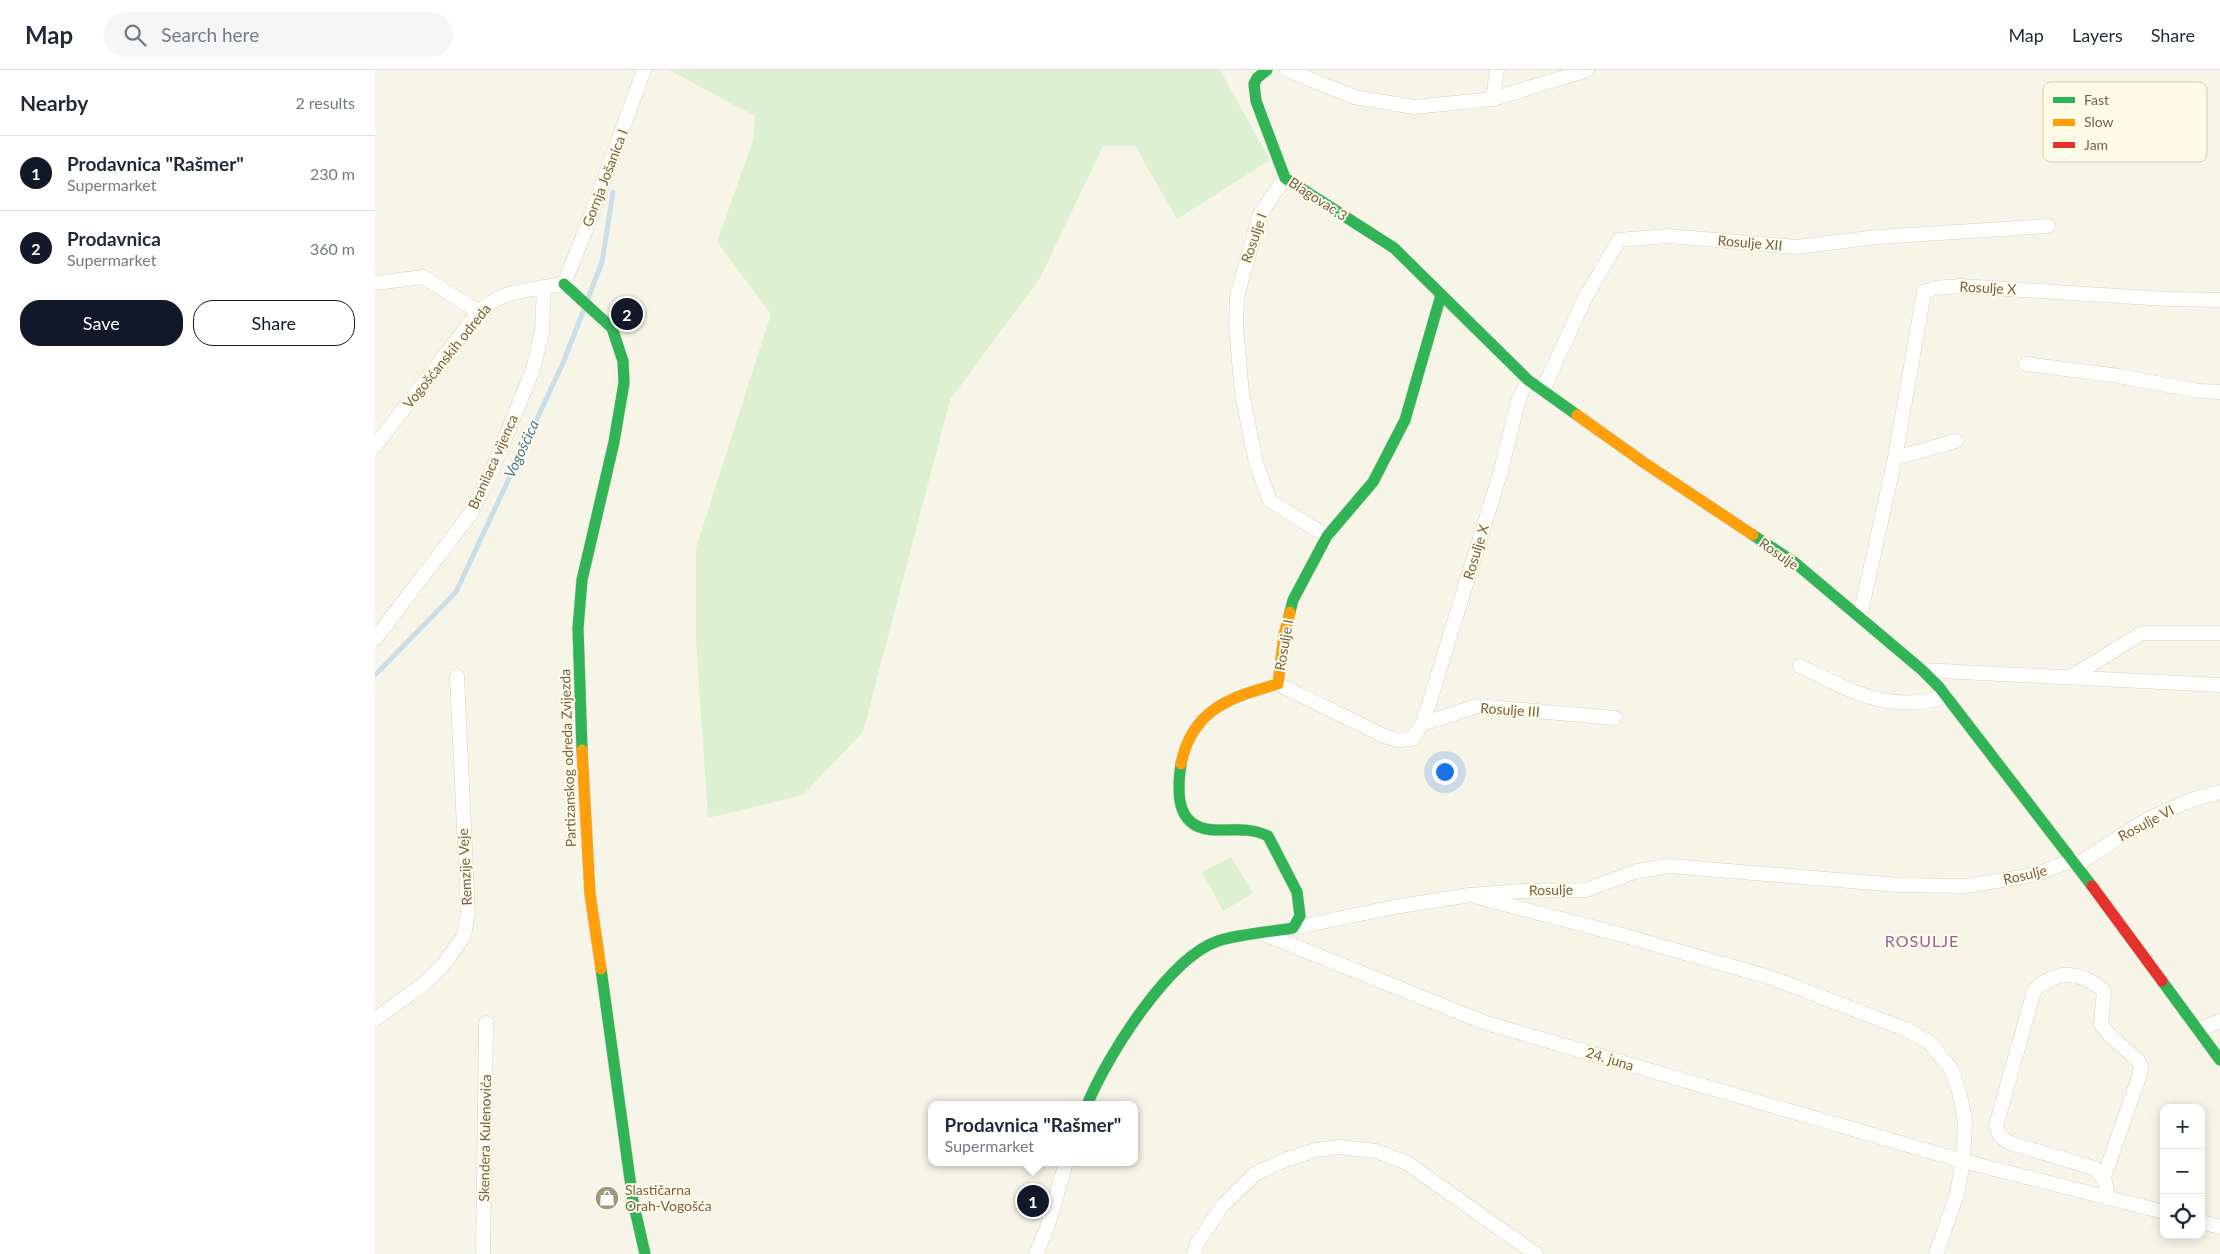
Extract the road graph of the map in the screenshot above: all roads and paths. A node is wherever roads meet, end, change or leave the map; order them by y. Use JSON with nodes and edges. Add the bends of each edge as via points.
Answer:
{"nodes":[{"id":1,"x":644,"y":70,"type":"edge"},
{"id":2,"x":1267,"y":70,"type":"edge"},
{"id":3,"x":1287,"y":70,"type":"edge"},
{"id":4,"x":1497,"y":70,"type":"edge"},
{"id":5,"x":1587,"y":70,"type":"edge"},
{"id":6,"x":1493,"y":99,"type":"junction"},
{"id":7,"x":1285,"y":178,"type":"junction"},
{"id":8,"x":2048,"y":226,"type":"dead end"},
{"id":9,"x":375,"y":283,"type":"edge"},
{"id":10,"x":544,"y":288,"type":"junction"},
{"id":11,"x":568,"y":289,"type":"junction"},
{"id":12,"x":1441,"y":295,"type":"junction"},
{"id":13,"x":2220,"y":300,"type":"edge"},
{"id":14,"x":479,"y":312,"type":"junction"},
{"id":15,"x":2027,"y":364,"type":"dead end"},
{"id":16,"x":1528,"y":380,"type":"junction"},
{"id":17,"x":1543,"y":390,"type":"junction"},
{"id":18,"x":2220,"y":392,"type":"edge"},
{"id":19,"x":1956,"y":441,"type":"dead end"},
{"id":20,"x":375,"y":446,"type":"edge"},
{"id":21,"x":1895,"y":458,"type":"junction"},
{"id":22,"x":1327,"y":536,"type":"junction"},
{"id":23,"x":1860,"y":616,"type":"junction"},
{"id":24,"x":2220,"y":633,"type":"edge"},
{"id":25,"x":375,"y":639,"type":"edge"},
{"id":26,"x":1801,"y":666,"type":"dead end"},
{"id":27,"x":1922,"y":670,"type":"junction"},
{"id":28,"x":457,"y":676,"type":"dead end"},
{"id":29,"x":2071,"y":677,"type":"junction"},
{"id":30,"x":1278,"y":684,"type":"junction"},
{"id":31,"x":2220,"y":685,"type":"edge"},
{"id":32,"x":1946,"y":696,"type":"junction"},
{"id":33,"x":1615,"y":718,"type":"dead end"},
{"id":34,"x":1422,"y":724,"type":"junction"},
{"id":35,"x":2220,"y":792,"type":"edge"},
{"id":36,"x":2075,"y":862,"type":"junction"},
{"id":37,"x":1469,"y":895,"type":"junction"},
{"id":38,"x":1293,"y":928,"type":"junction"},
{"id":39,"x":1264,"y":934,"type":"junction"},
{"id":40,"x":375,"y":1019,"type":"edge"},
{"id":41,"x":2220,"y":1021,"type":"edge"},
{"id":42,"x":486,"y":1023,"type":"dead end"},
{"id":43,"x":2199,"y":1030,"type":"junction"},
{"id":44,"x":2220,"y":1060,"type":"edge"},
{"id":45,"x":1089,"y":1101,"type":"edge"},
{"id":46,"x":1963,"y":1161,"type":"junction"},
{"id":47,"x":1065,"y":1166,"type":"edge"},
{"id":48,"x":2104,"y":1177,"type":"junction"},
{"id":49,"x":2107,"y":1198,"type":"junction"},
{"id":50,"x":2160,"y":1211,"type":"edge"},
{"id":51,"x":2205,"y":1223,"type":"edge"},
{"id":52,"x":2220,"y":1227,"type":"edge"},
{"id":53,"x":483,"y":1254,"type":"edge"},
{"id":54,"x":645,"y":1254,"type":"edge"},
{"id":55,"x":1036,"y":1254,"type":"edge"},
{"id":56,"x":1194,"y":1254,"type":"edge"},
{"id":57,"x":1536,"y":1254,"type":"edge"},
{"id":58,"x":1936,"y":1254,"type":"edge"}],
"edges":[{"from":1,"to":11,"type":"street","name":"Gornja Jošanica I","via":[[586,229]]},
{"from":2,"to":7,"type":"street","name":"Blagovac 3","via":[[1257,78],[1256,101]]},
{"from":3,"to":6,"type":"street","via":[[1354,97],[1413,107]]},
{"from":4,"to":6,"type":"street"},
{"from":5,"to":6,"type":"street"},
{"from":7,"to":12,"type":"street","name":"Blagovac 3","via":[[1394,248]]},
{"from":7,"to":22,"type":"street","name":"Rosulje I","via":[[1260,214],[1237,296],[1236,326],[1242,394],[1256,463],[1270,501]]},
{"from":8,"to":17,"type":"street","name":"Rosulje XII","via":[[1877,237],[1797,247],[1668,236],[1619,240],[1585,298]]},
{"from":9,"to":14,"type":"street","via":[[423,277]]},
{"from":10,"to":11,"type":"street","name":"Vogošćanskih odreda"},
{"from":10,"to":14,"type":"street","name":"Vogošćanskih odreda","via":[[503,296],[490,301]]},
{"from":10,"to":25,"type":"street","name":"Branilaca vijenca","via":[[543,332],[533,369],[492,471],[471,512]]},
{"from":11,"to":54,"type":"street","name":"Partizanskog odreda Zvijezda","via":[[612,328],[623,361],[614,442],[582,580],[579,628],[582,766],[590,894],[633,1201]]},
{"from":12,"to":16,"type":"street","name":"Rosulje"},
{"from":12,"to":22,"type":"street","name":"Rosulje I","via":[[1405,420],[1373,482]]},
{"from":13,"to":21,"type":"street","name":"Rosulje X","via":[[1960,286],[1924,292]]},
{"from":14,"to":20,"type":"street","name":"Vogošćanskih odreda"},
{"from":15,"to":18,"type":"street"},
{"from":16,"to":17,"type":"street","name":"Rosulje"},
{"from":16,"to":34,"type":"street","name":"Rosulje X","via":[[1518,401],[1500,474]]},
{"from":17,"to":23,"type":"street","name":"Rosulje","via":[[1643,462],[1793,562]]},
{"from":19,"to":21,"type":"street"},
{"from":21,"to":23,"type":"street","name":"Rosulje X"},
{"from":22,"to":30,"type":"street","name":"Rosulje I","via":[[1293,600],[1284,635]]},
{"from":23,"to":27,"type":"street","name":"Rosulje"},
{"from":24,"to":29,"type":"street","via":[[2142,633]]},
{"from":26,"to":32,"type":"street","via":[[1859,695],[1893,703],[1931,701]]},
{"from":27,"to":29,"type":"street"},
{"from":27,"to":32,"type":"street","name":"Rosulje"},
{"from":28,"to":40,"type":"street","name":"Remzije Veje","via":[[468,912],[464,936],[424,984]]},
{"from":29,"to":31,"type":"street"},
{"from":30,"to":34,"type":"street","name":"Rosulje III","via":[[1398,740],[1412,739]]},
{"from":30,"to":38,"type":"street","name":"Rosulje I","via":[[1234,698],[1207,713],[1184,748],[1178,792],[1185,818],[1193,825],[1211,831],[1238,828],[1268,836],[1297,892],[1299,916]]},
{"from":32,"to":36,"type":"street","name":"Rosulje"},
{"from":33,"to":34,"type":"street","name":"Rosulje III","via":[[1477,706]]},
{"from":35,"to":36,"type":"street","name":"Rosulje VI","via":[[2184,802],[2139,823]]},
{"from":36,"to":37,"type":"street","name":"Rosulje","via":[[2034,875],[1966,886],[1888,885],[1670,866],[1637,871],[1586,890]]},
{"from":36,"to":43,"type":"street","name":"Rosulje"},
{"from":37,"to":38,"type":"street","name":"Rosulje"},
{"from":37,"to":46,"type":"street","via":[[1772,978],[1905,1029],[1929,1042],[1952,1070],[1965,1120]]},
{"from":38,"to":39,"type":"street"},
{"from":39,"to":45,"type":"street","via":[[1217,941],[1187,959],[1163,982],[1115,1050]]},
{"from":39,"to":46,"type":"street","name":"24. juna","via":[[1486,1023]]},
{"from":41,"to":43,"type":"street"},
{"from":42,"to":53,"type":"street","name":"Skendera Kulenovića"},
{"from":43,"to":44,"type":"street","name":"Rosulje"},
{"from":46,"to":49,"type":"street","name":"24. juna"},
{"from":46,"to":58,"type":"street","via":[[1957,1194]]},
{"from":47,"to":55,"type":"street"},
{"from":48,"to":48,"type":"street","via":[[2094,1168],[2010,1143],[2000,1136],[1996,1126],[2034,992],[2056,976],[2079,976],[2091,980],[2105,991],[2101,1024],[2109,1036],[2138,1060],[2141,1067]]},
{"from":48,"to":49,"type":"street"},
{"from":49,"to":50,"type":"street","name":"24. juna"},
{"from":51,"to":52,"type":"street"},
{"from":56,"to":57,"type":"street","via":[[1197,1244],[1223,1206],[1255,1174],[1315,1150],[1339,1147],[1376,1151],[1407,1163]]}]}
